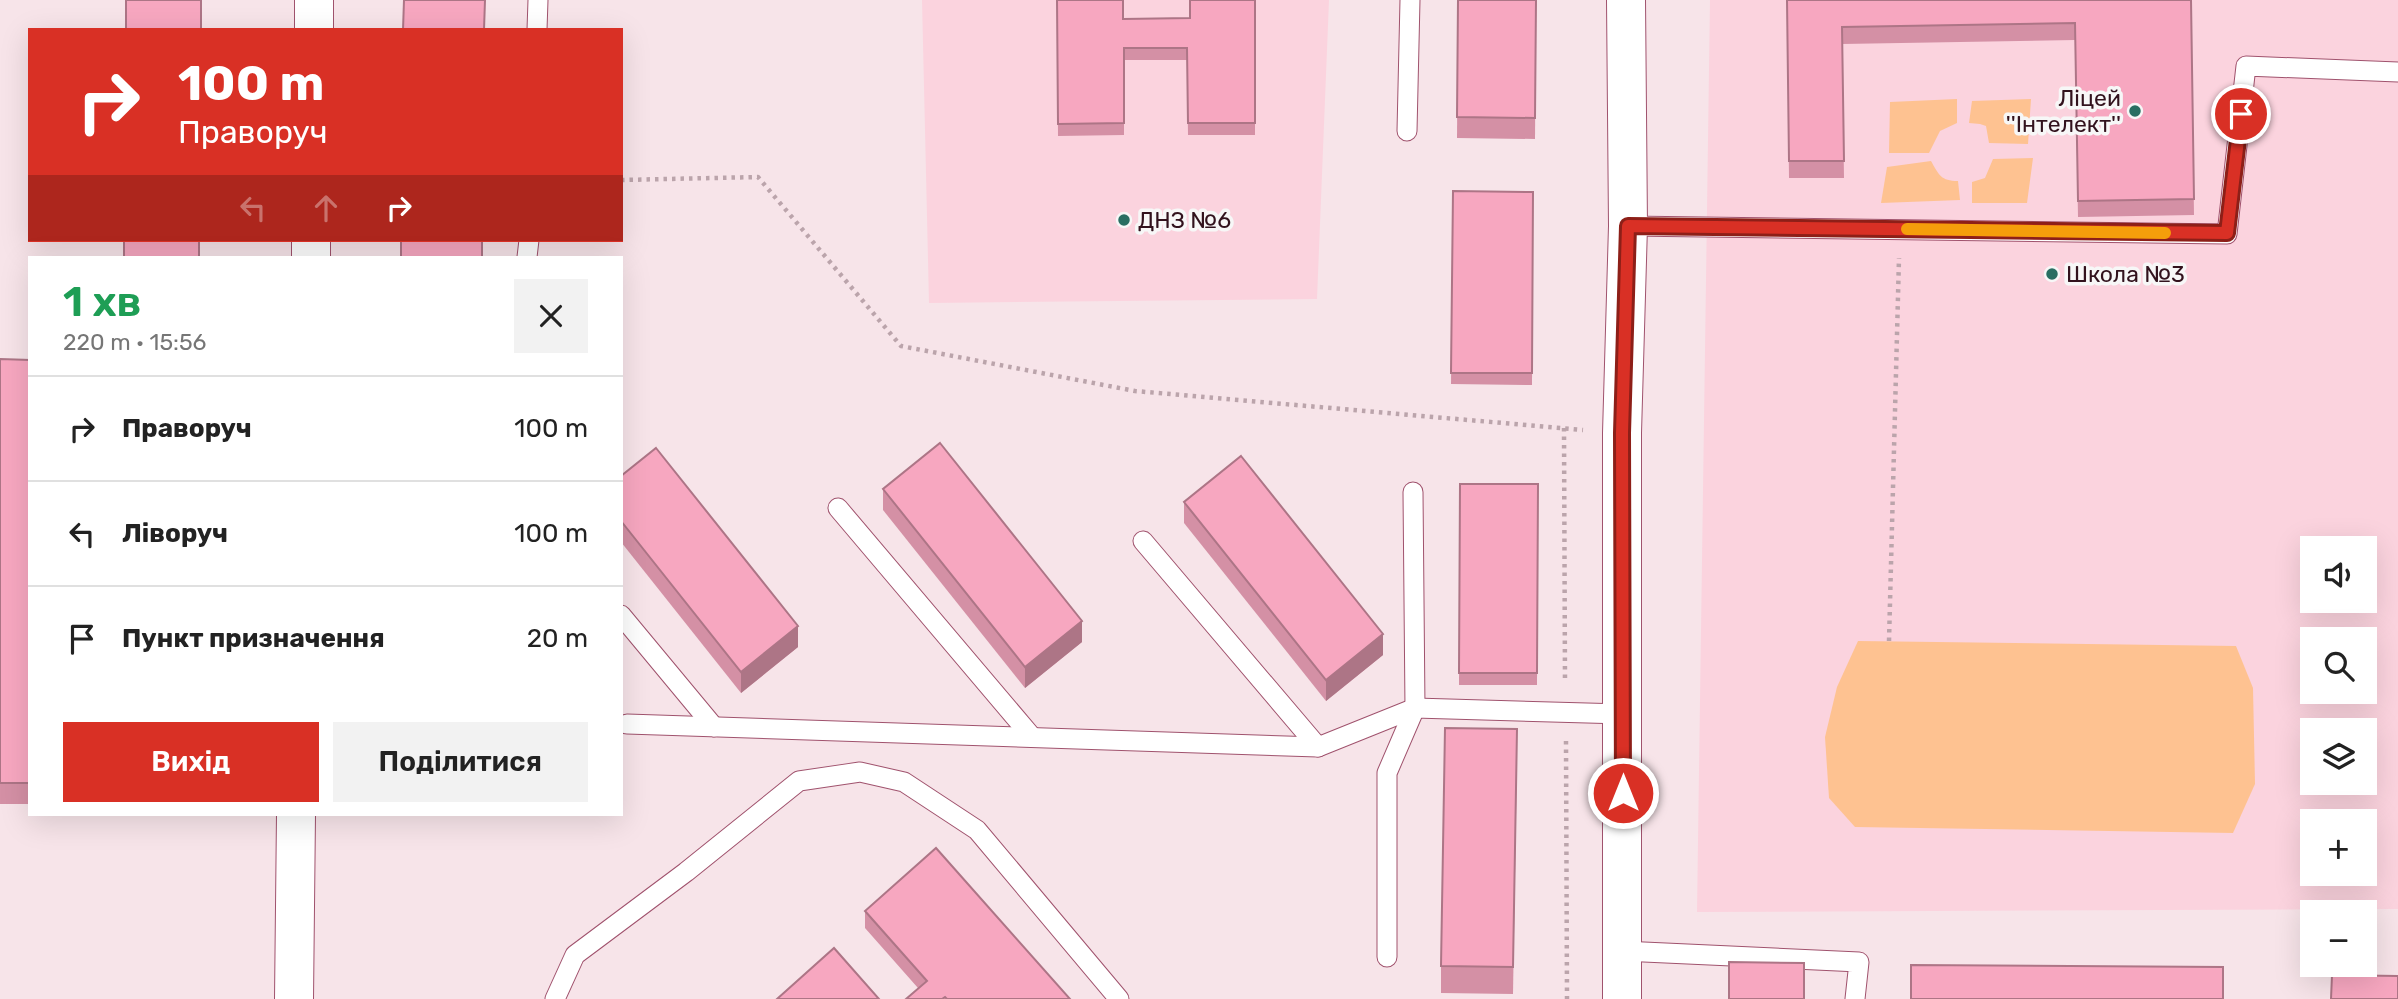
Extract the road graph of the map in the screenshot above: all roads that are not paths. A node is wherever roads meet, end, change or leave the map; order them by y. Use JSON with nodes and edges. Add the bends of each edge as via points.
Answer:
{"nodes":[{"id":1,"x":314,"y":0,"type":"edge"},
{"id":2,"x":538,"y":0,"type":"edge"},
{"id":3,"x":1410,"y":0,"type":"edge"},
{"id":4,"x":1626,"y":0,"type":"edge"},
{"id":5,"x":314,"y":28,"type":"edge"},
{"id":6,"x":537,"y":28,"type":"edge"},
{"id":7,"x":2398,"y":72,"type":"edge"},
{"id":8,"x":1407,"y":131,"type":"dead end"},
{"id":9,"x":1628,"y":226,"type":"junction"},
{"id":10,"x":1413,"y":492,"type":"dead end"},
{"id":11,"x":838,"y":508,"type":"dead end"},
{"id":12,"x":1143,"y":541,"type":"dead end"},
{"id":13,"x":623,"y":617,"type":"edge"},
{"id":14,"x":1415,"y":708,"type":"junction"},
{"id":15,"x":1623,"y":714,"type":"junction"},
{"id":16,"x":628,"y":724,"type":"dead end"},
{"id":17,"x":714,"y":727,"type":"junction"},
{"id":18,"x":1032,"y":737,"type":"junction"},
{"id":19,"x":1318,"y":747,"type":"junction"},
{"id":20,"x":296,"y":816,"type":"edge"},
{"id":21,"x":1622,"y":951,"type":"junction"},
{"id":22,"x":1387,"y":957,"type":"dead end"},
{"id":23,"x":294,"y":999,"type":"edge"},
{"id":24,"x":555,"y":999,"type":"edge"},
{"id":25,"x":1118,"y":999,"type":"edge"},
{"id":26,"x":1622,"y":999,"type":"edge"},
{"id":27,"x":1855,"y":999,"type":"edge"}],
"edges":[{"from":1,"to":5,"type":"main road"},
{"from":2,"to":6,"type":"lane"},
{"from":3,"to":8,"type":"lane"},
{"from":4,"to":9,"type":"main road"},
{"from":7,"to":9,"type":"lane","via":[[2246,66],[2227,233]]},
{"from":9,"to":15,"type":"main road","via":[[1622,433]]},
{"from":10,"to":14,"type":"lane"},
{"from":11,"to":18,"type":"lane"},
{"from":12,"to":19,"type":"lane"},
{"from":13,"to":17,"type":"lane"},
{"from":14,"to":15,"type":"lane"},
{"from":14,"to":19,"type":"lane"},
{"from":14,"to":22,"type":"lane","via":[[1387,773]]},
{"from":15,"to":21,"type":"main road"},
{"from":16,"to":17,"type":"lane"},
{"from":17,"to":18,"type":"lane"},
{"from":18,"to":19,"type":"lane"},
{"from":20,"to":23,"type":"main road"},
{"from":21,"to":26,"type":"main road"},
{"from":21,"to":27,"type":"lane","via":[[1859,962]]},
{"from":24,"to":25,"type":"lane","via":[[575,955],[799,781],[860,772],[904,782],[977,830]]}]}
